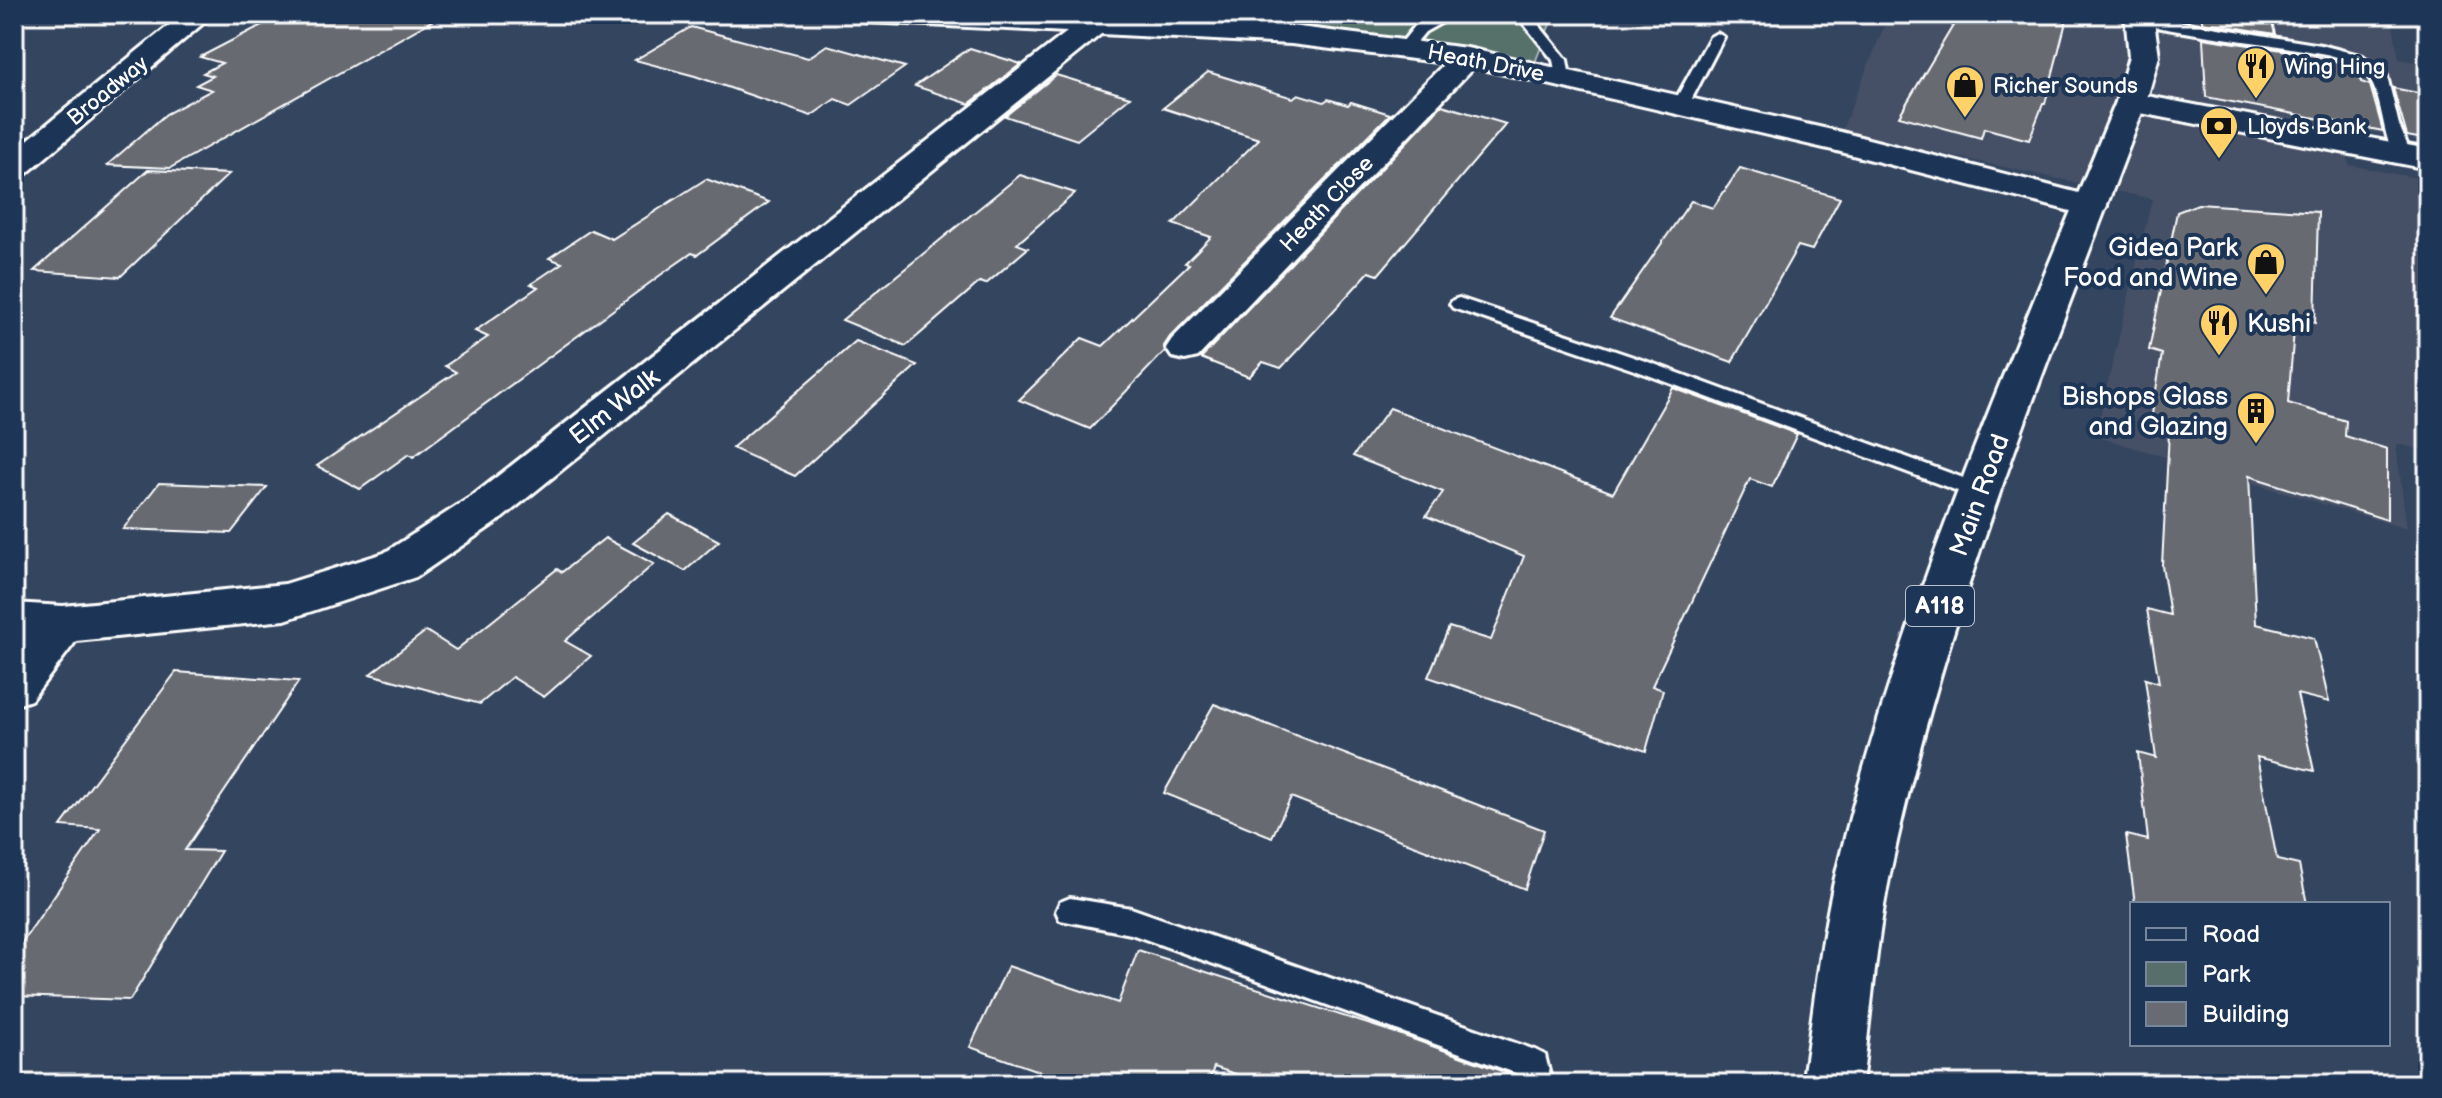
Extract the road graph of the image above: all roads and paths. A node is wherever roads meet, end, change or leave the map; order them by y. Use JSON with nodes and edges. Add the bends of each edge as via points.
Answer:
{"nodes":[{"id":1,"x":200,"y":14,"type":"edge"},
{"id":2,"x":868,"y":14,"type":"edge"},
{"id":3,"x":1450,"y":14,"type":"edge"},
{"id":4,"x":1523,"y":14,"type":"edge"},
{"id":5,"x":2139,"y":16,"type":"edge"},
{"id":6,"x":1092,"y":27,"type":"junction"},
{"id":7,"x":1717,"y":37,"type":"dead end"},
{"id":8,"x":1405,"y":47,"type":"junction"},
{"id":9,"x":1467,"y":57,"type":"junction"},
{"id":10,"x":1562,"y":77,"type":"junction"},
{"id":11,"x":2131,"y":102,"type":"junction"},
{"id":12,"x":1680,"y":106,"type":"junction"},
{"id":13,"x":2415,"y":157,"type":"edge"},
{"id":14,"x":14,"y":167,"type":"edge"},
{"id":15,"x":2090,"y":206,"type":"junction"},
{"id":16,"x":1459,"y":304,"type":"dead end"},
{"id":17,"x":1185,"y":348,"type":"dead end"},
{"id":18,"x":1978,"y":491,"type":"junction"},
{"id":19,"x":14,"y":621,"type":"edge"},
{"id":20,"x":63,"y":624,"type":"junction"},
{"id":21,"x":14,"y":686,"type":"edge"},
{"id":22,"x":1070,"y":911,"type":"dead end"},
{"id":23,"x":1537,"y":1084,"type":"edge"},
{"id":24,"x":1832,"y":1084,"type":"edge"}],
"edges":[{"from":1,"to":14,"type":"street","name":"Broadway"},
{"from":2,"to":6,"type":"street","name":"Heath Drive"},
{"from":3,"to":8,"type":"lane","via":[[1420,29]]},
{"from":4,"to":10,"type":"lane","via":[[1560,60]]},
{"from":5,"to":11,"type":"street","name":"Main Road","number":"A118","via":[[2144,56]]},
{"from":5,"to":13,"type":"lane","via":[[2358,59],[2380,76],[2391,125]]},
{"from":6,"to":8,"type":"street","name":"Heath Drive","via":[[1291,35]]},
{"from":6,"to":20,"type":"street","name":"Elm Walk","via":[[486,508],[400,565],[285,602]]},
{"from":7,"to":12,"type":"lane"},
{"from":8,"to":9,"type":"street","name":"Heath Drive"},
{"from":9,"to":10,"type":"street","name":"Heath Drive"},
{"from":9,"to":17,"type":"street","name":"Heath Close"},
{"from":10,"to":12,"type":"street","name":"Heath Drive"},
{"from":11,"to":13,"type":"street"},
{"from":11,"to":15,"type":"street","name":"Main Road","number":"A118"},
{"from":12,"to":15,"type":"street","name":"Heath Drive"},
{"from":15,"to":18,"type":"street","name":"Main Road","number":"A118"},
{"from":16,"to":18,"type":"lane"},
{"from":18,"to":24,"type":"street","name":"Main Road","number":"A118","via":[[1898,733],[1867,857]]},
{"from":19,"to":20,"type":"street"},
{"from":20,"to":21,"type":"street"},
{"from":22,"to":23,"type":"lane","via":[[1131,921],[1535,1065]]}]}
